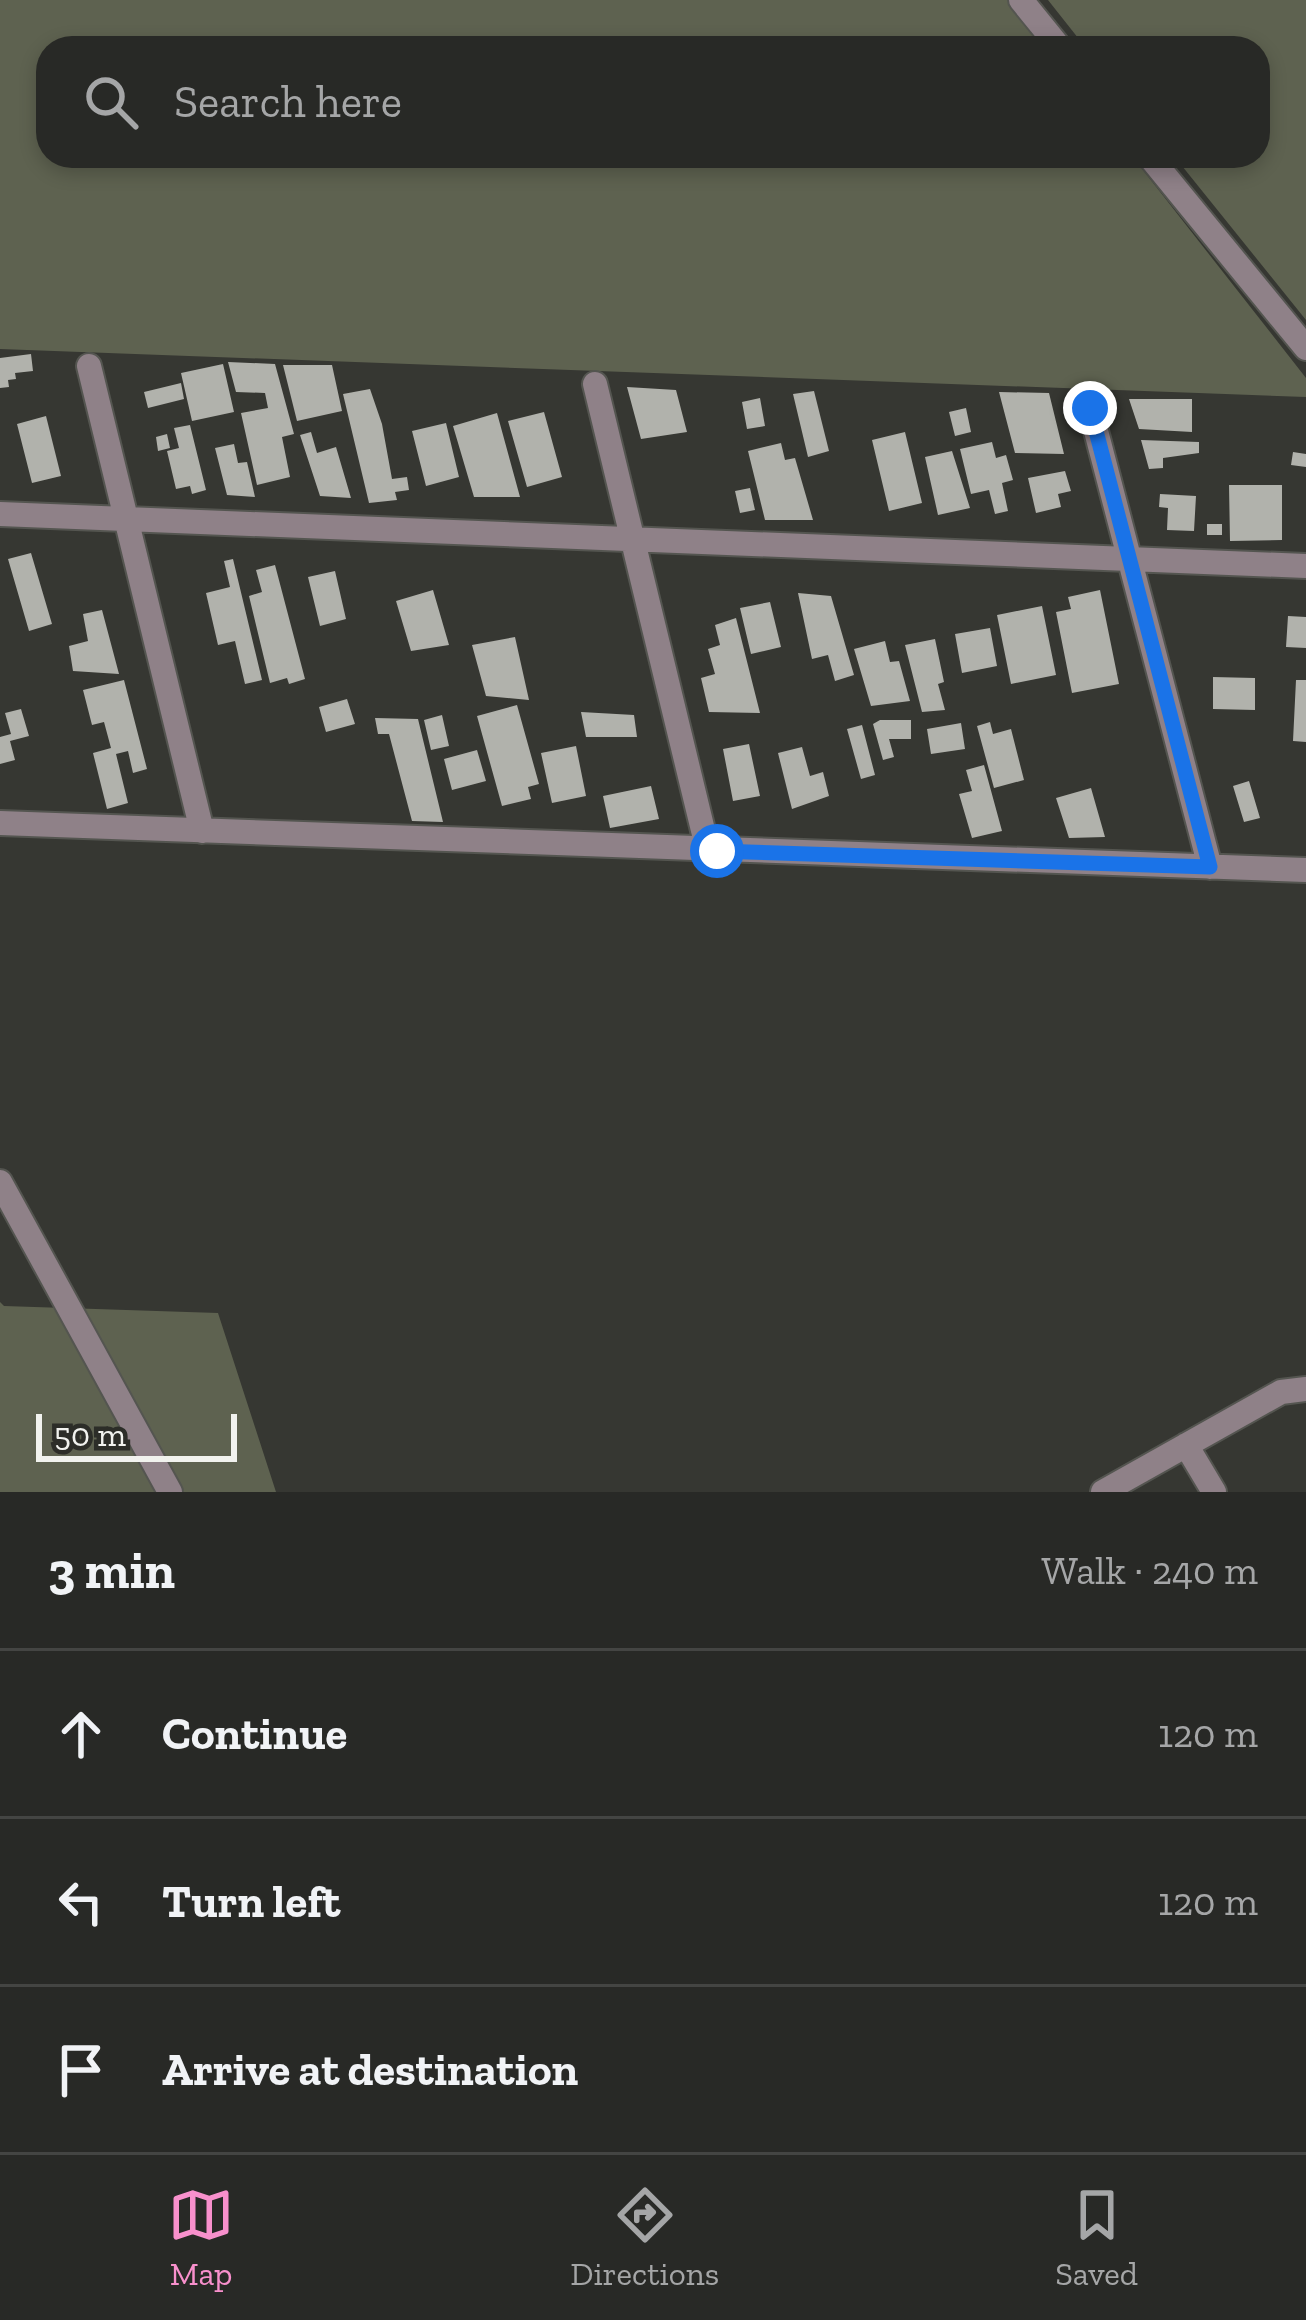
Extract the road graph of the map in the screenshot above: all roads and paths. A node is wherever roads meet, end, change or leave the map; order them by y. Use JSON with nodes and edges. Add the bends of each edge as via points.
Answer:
{"nodes":[{"id":1,"x":1021,"y":0,"type":"edge"},
{"id":2,"x":1050,"y":36,"type":"edge"},
{"id":3,"x":1159,"y":168,"type":"edge"},
{"id":4,"x":1306,"y":348,"type":"edge"},
{"id":5,"x":88,"y":366,"type":"dead end"},
{"id":6,"x":595,"y":384,"type":"dead end"},
{"id":7,"x":1090,"y":408,"type":"dead end"},
{"id":8,"x":0,"y":514,"type":"edge"},
{"id":9,"x":126,"y":519,"type":"junction"},
{"id":10,"x":633,"y":540,"type":"junction"},
{"id":11,"x":1130,"y":560,"type":"junction"},
{"id":12,"x":1306,"y":566,"type":"edge"},
{"id":13,"x":0,"y":823,"type":"edge"},
{"id":14,"x":202,"y":831,"type":"junction"},
{"id":15,"x":708,"y":851,"type":"junction"},
{"id":16,"x":1210,"y":867,"type":"junction"},
{"id":17,"x":1306,"y":870,"type":"edge"},
{"id":18,"x":0,"y":1182,"type":"edge"},
{"id":19,"x":1306,"y":1389,"type":"edge"},
{"id":20,"x":1186,"y":1445,"type":"junction"},
{"id":21,"x":170,"y":1492,"type":"edge"},
{"id":22,"x":1103,"y":1492,"type":"edge"},
{"id":23,"x":1214,"y":1492,"type":"edge"}],
"edges":[{"from":1,"to":2,"type":"street"},
{"from":3,"to":4,"type":"street"},
{"from":5,"to":9,"type":"street"},
{"from":6,"to":10,"type":"street"},
{"from":7,"to":11,"type":"street"},
{"from":8,"to":9,"type":"street"},
{"from":9,"to":10,"type":"street"},
{"from":9,"to":14,"type":"street"},
{"from":10,"to":11,"type":"street"},
{"from":10,"to":15,"type":"street"},
{"from":11,"to":12,"type":"street"},
{"from":11,"to":16,"type":"street"},
{"from":13,"to":14,"type":"street"},
{"from":14,"to":15,"type":"street"},
{"from":15,"to":16,"type":"street"},
{"from":16,"to":17,"type":"street"},
{"from":18,"to":21,"type":"street"},
{"from":19,"to":20,"type":"street","via":[[1281,1392]]},
{"from":20,"to":22,"type":"street"},
{"from":20,"to":23,"type":"street"}]}
